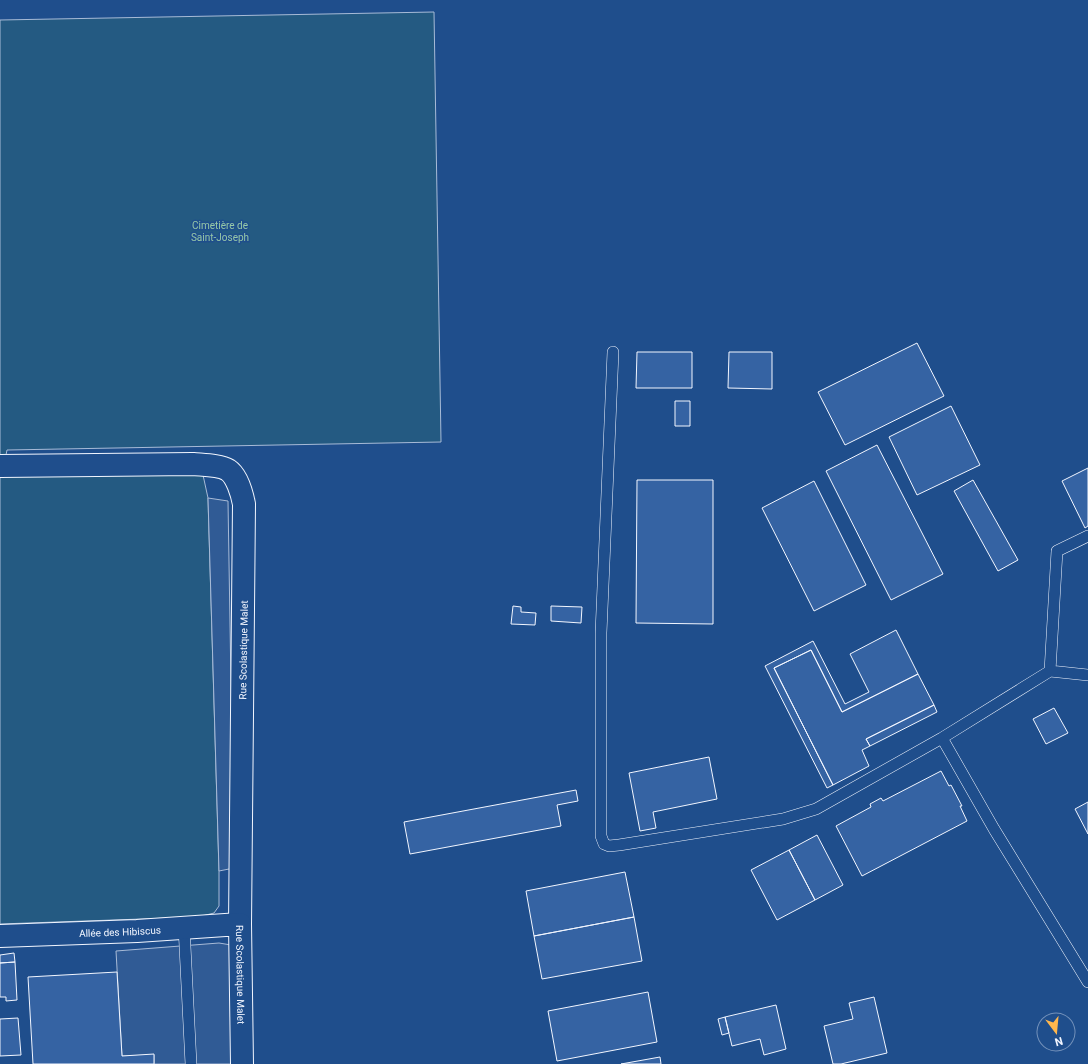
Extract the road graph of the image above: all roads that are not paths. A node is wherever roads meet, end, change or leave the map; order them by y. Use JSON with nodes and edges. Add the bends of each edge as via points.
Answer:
{"nodes":[{"id":1,"x":613,"y":352,"type":"dead end"},
{"id":2,"x":0,"y":466,"type":"edge"},
{"id":3,"x":1088,"y":536,"type":"edge"},
{"id":4,"x":1050,"y":671,"type":"junction"},
{"id":5,"x":1088,"y":675,"type":"edge"},
{"id":6,"x":942,"y":738,"type":"junction"},
{"id":7,"x":240,"y":924,"type":"junction"},
{"id":8,"x":184,"y":927,"type":"junction"},
{"id":9,"x":0,"y":936,"type":"edge"},
{"id":10,"x":1088,"y":982,"type":"edge"},
{"id":11,"x":191,"y":1064,"type":"edge"},
{"id":12,"x":242,"y":1064,"type":"edge"}],
"edges":[{"from":1,"to":6,"type":"lane","via":[[601,633],[601,836],[604,844],[619,845],[783,819],[804,813],[816,809]]},
{"from":2,"to":7,"type":"street","name":"Rue Scolastique Malet","via":[[193,464],[228,470],[238,484],[244,504]]},
{"from":3,"to":4,"type":"lane","via":[[1057,551]]},
{"from":4,"to":5,"type":"lane"},
{"from":4,"to":6,"type":"lane"},
{"from":6,"to":10,"type":"lane","via":[[994,829]]},
{"from":7,"to":8,"type":"street","name":"Allée des Hibiscus"},
{"from":7,"to":12,"type":"street","name":"Rue Scolastique Malet"},
{"from":8,"to":9,"type":"street","name":"Allée des Hibiscus"},
{"from":8,"to":11,"type":"lane"}]}
